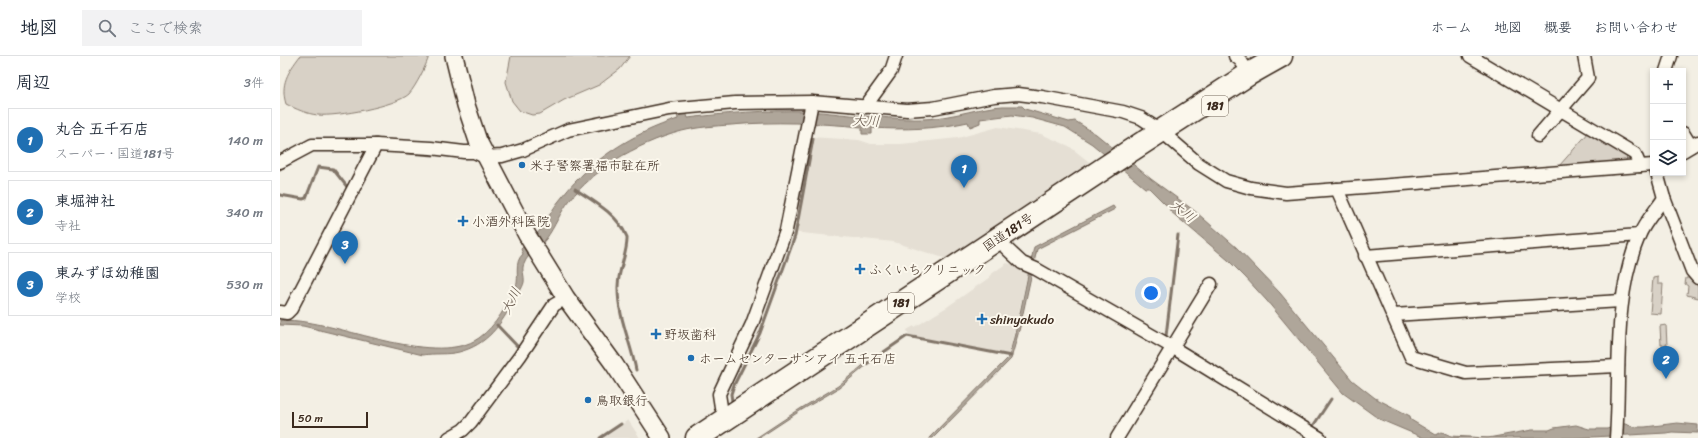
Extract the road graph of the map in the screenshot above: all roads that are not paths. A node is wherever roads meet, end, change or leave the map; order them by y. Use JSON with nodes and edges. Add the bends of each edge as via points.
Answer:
{"nodes":[{"id":1,"x":454,"y":56,"type":"edge"},
{"id":2,"x":896,"y":56,"type":"edge"},
{"id":3,"x":1235,"y":56,"type":"edge"},
{"id":4,"x":1280,"y":56,"type":"edge"},
{"id":5,"x":1295,"y":56,"type":"edge"},
{"id":6,"x":1584,"y":56,"type":"edge"},
{"id":7,"x":1671,"y":56,"type":"edge"},
{"id":8,"x":1477,"y":57,"type":"edge"},
{"id":9,"x":1667,"y":68,"type":"edge"},
{"id":10,"x":1252,"y":77,"type":"junction"},
{"id":11,"x":812,"y":106,"type":"junction"},
{"id":12,"x":865,"y":107,"type":"junction"},
{"id":13,"x":1561,"y":110,"type":"junction"},
{"id":14,"x":1165,"y":135,"type":"junction"},
{"id":15,"x":1538,"y":136,"type":"dead end"},
{"id":16,"x":376,"y":145,"type":"junction"},
{"id":17,"x":485,"y":157,"type":"junction"},
{"id":18,"x":280,"y":162,"type":"edge"},
{"id":19,"x":1650,"y":165,"type":"edge"},
{"id":20,"x":1640,"y":166,"type":"junction"},
{"id":21,"x":1109,"y":172,"type":"junction"},
{"id":22,"x":1658,"y":176,"type":"edge"},
{"id":23,"x":1337,"y":189,"type":"junction"},
{"id":24,"x":1664,"y":198,"type":"junction"},
{"id":25,"x":1639,"y":235,"type":"junction"},
{"id":26,"x":1006,"y":248,"type":"junction"},
{"id":27,"x":1365,"y":256,"type":"junction"},
{"id":28,"x":1698,"y":278,"type":"edge"},
{"id":29,"x":1211,"y":284,"type":"dead end"},
{"id":30,"x":566,"y":298,"type":"junction"},
{"id":31,"x":1622,"y":301,"type":"junction"},
{"id":32,"x":280,"y":312,"type":"edge"},
{"id":33,"x":1393,"y":316,"type":"junction"},
{"id":34,"x":1172,"y":347,"type":"junction"},
{"id":35,"x":1618,"y":366,"type":"junction"},
{"id":36,"x":728,"y":418,"type":"junction"},
{"id":37,"x":449,"y":438,"type":"edge"},
{"id":38,"x":662,"y":438,"type":"edge"},
{"id":39,"x":697,"y":438,"type":"edge"},
{"id":40,"x":721,"y":438,"type":"edge"},
{"id":41,"x":1117,"y":438,"type":"edge"},
{"id":42,"x":1320,"y":438,"type":"edge"},
{"id":43,"x":1616,"y":438,"type":"edge"}],
"edges":[{"from":1,"to":17,"type":"street","via":[[466,105]]},
{"from":2,"to":12,"type":"street","via":[[891,71]]},
{"from":3,"to":10,"type":"street"},
{"from":4,"to":10,"type":"highway","name":"国道181号","number":"181"},
{"from":5,"to":10,"type":"highway","name":"国道181号","number":"181"},
{"from":6,"to":13,"type":"street","via":[[1588,78]]},
{"from":7,"to":9,"type":"street"},
{"from":8,"to":13,"type":"street"},
{"from":10,"to":14,"type":"highway","name":"国道181号","number":"181"},
{"from":11,"to":12,"type":"street"},
{"from":11,"to":17,"type":"street","via":[[735,103],[669,110],[568,130],[523,150],[502,156]]},
{"from":11,"to":36,"type":"street","via":[[786,230],[752,324],[719,394],[721,407]]},
{"from":12,"to":14,"type":"street","via":[[907,110],[933,108],[1018,94],[1123,112],[1141,118]]},
{"from":13,"to":15,"type":"street"},
{"from":13,"to":20,"type":"street","via":[[1635,154]]},
{"from":14,"to":21,"type":"highway","name":"国道181号","number":"181"},
{"from":14,"to":23,"type":"street","via":[[1199,164],[1226,181],[1238,185],[1286,193]]},
{"from":16,"to":17,"type":"street","via":[[474,152]]},
{"from":16,"to":18,"type":"street","via":[[312,145]]},
{"from":16,"to":32,"type":"street","via":[[291,309],[287,313]]},
{"from":17,"to":30,"type":"street","via":[[527,235]]},
{"from":19,"to":20,"type":"street"},
{"from":20,"to":23,"type":"street"},
{"from":21,"to":26,"type":"highway","name":"国道181号","number":"181"},
{"from":21,"to":36,"type":"highway","name":"国道181号","number":"181"},
{"from":22,"to":24,"type":"street"},
{"from":23,"to":27,"type":"street"},
{"from":24,"to":25,"type":"street"},
{"from":24,"to":28,"type":"street","via":[[1692,271]]},
{"from":25,"to":27,"type":"street"},
{"from":25,"to":31,"type":"street"},
{"from":26,"to":34,"type":"street","via":[[1022,263]]},
{"from":26,"to":40,"type":"highway","name":"国道181号","number":"181"},
{"from":27,"to":33,"type":"street"},
{"from":29,"to":34,"type":"street"},
{"from":30,"to":37,"type":"street","via":[[554,305],[471,422]]},
{"from":30,"to":38,"type":"street","via":[[614,364]]},
{"from":31,"to":33,"type":"street"},
{"from":31,"to":35,"type":"street"},
{"from":33,"to":35,"type":"street","via":[[1411,357],[1466,373]]},
{"from":34,"to":41,"type":"street"},
{"from":34,"to":42,"type":"street"},
{"from":35,"to":43,"type":"street"},
{"from":36,"to":39,"type":"highway","name":"国道181号","number":"181"}]}
